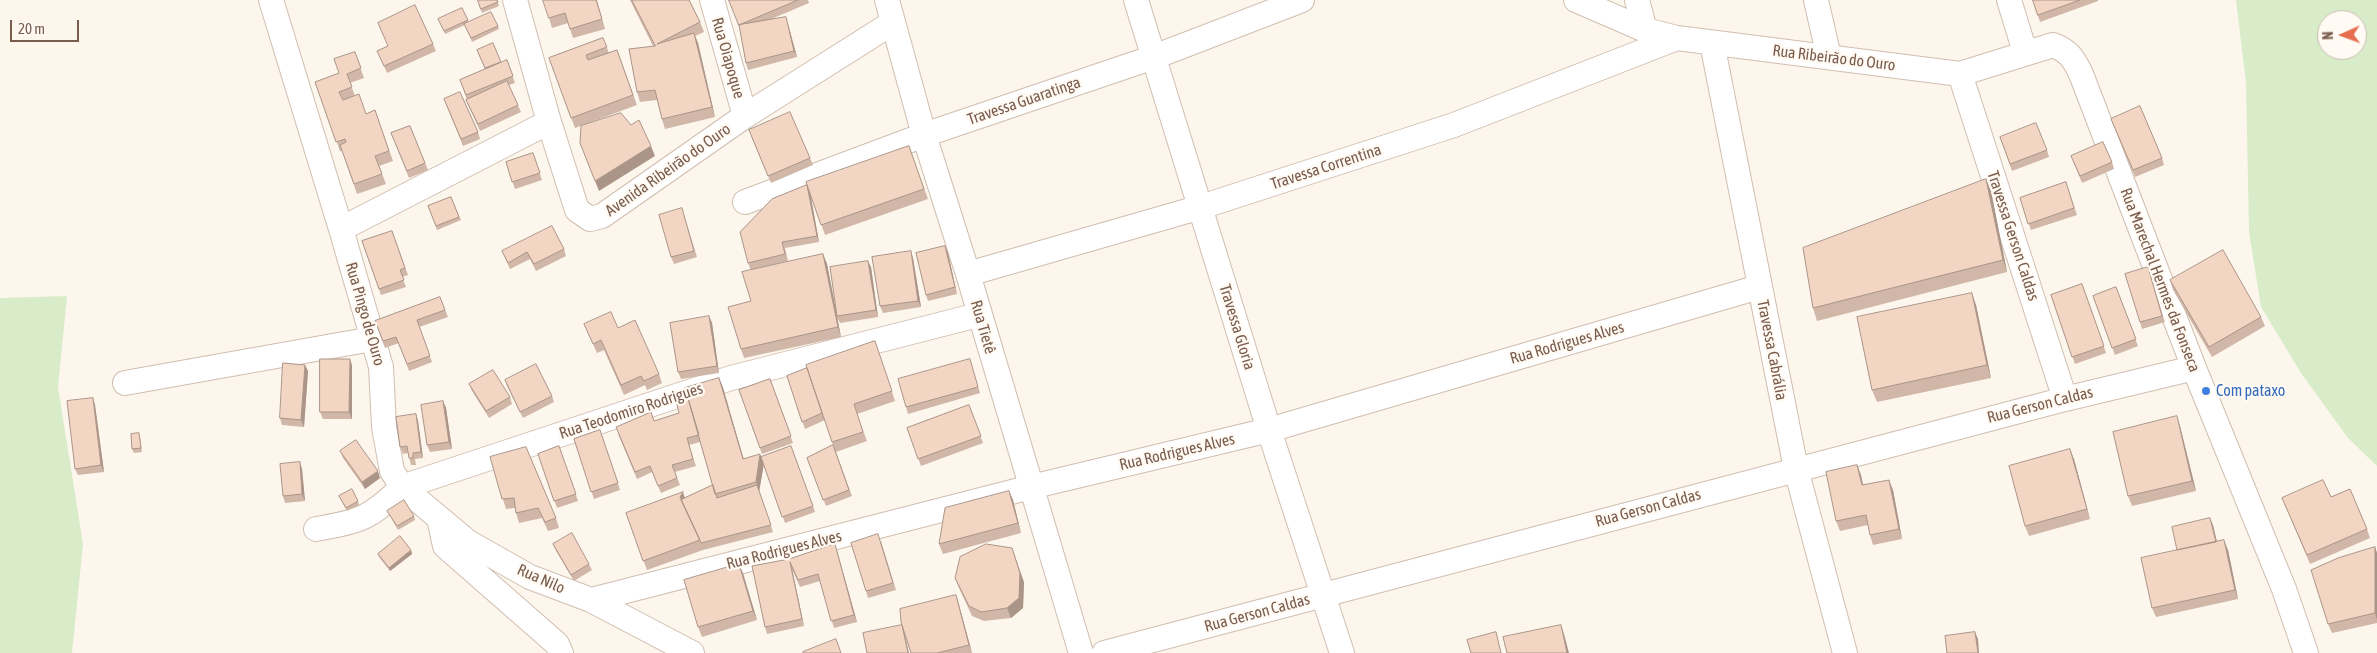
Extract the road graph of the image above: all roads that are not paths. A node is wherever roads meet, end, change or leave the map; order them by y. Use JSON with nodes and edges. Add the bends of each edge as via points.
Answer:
{"nodes":[{"id":1,"x":271,"y":0,"type":"edge"},
{"id":2,"x":515,"y":0,"type":"edge"},
{"id":3,"x":712,"y":0,"type":"edge"},
{"id":4,"x":887,"y":0,"type":"edge"},
{"id":5,"x":1136,"y":0,"type":"edge"},
{"id":6,"x":1302,"y":0,"type":"edge"},
{"id":7,"x":1576,"y":0,"type":"edge"},
{"id":8,"x":1637,"y":0,"type":"edge"},
{"id":9,"x":1816,"y":0,"type":"edge"},
{"id":10,"x":2009,"y":0,"type":"edge"},
{"id":11,"x":892,"y":23,"type":"junction"},
{"id":12,"x":1645,"y":30,"type":"junction"},
{"id":13,"x":1677,"y":38,"type":"junction"},
{"id":14,"x":1712,"y":43,"type":"junction"},
{"id":15,"x":2026,"y":52,"type":"junction"},
{"id":16,"x":1154,"y":57,"type":"junction"},
{"id":17,"x":1830,"y":57,"type":"junction"},
{"id":18,"x":1960,"y":74,"type":"junction"},
{"id":19,"x":2081,"y":74,"type":"joint"},
{"id":20,"x":745,"y":116,"type":"junction"},
{"id":21,"x":549,"y":122,"type":"junction"},
{"id":22,"x":924,"y":135,"type":"junction"},
{"id":23,"x":745,"y":202,"type":"dead end"},
{"id":24,"x":1200,"y":207,"type":"junction"},
{"id":25,"x":341,"y":229,"type":"junction"},
{"id":26,"x":968,"y":274,"type":"junction"},
{"id":27,"x":1759,"y":287,"type":"junction"},
{"id":28,"x":978,"y":315,"type":"junction"},
{"id":29,"x":372,"y":339,"type":"junction"},
{"id":30,"x":2194,"y":368,"type":"junction"},
{"id":31,"x":125,"y":383,"type":"dead end"},
{"id":32,"x":2065,"y":398,"type":"junction"},
{"id":33,"x":1269,"y":430,"type":"junction"},
{"id":34,"x":1796,"y":469,"type":"junction"},
{"id":35,"x":402,"y":487,"type":"junction"},
{"id":36,"x":1031,"y":487,"type":"junction"},
{"id":37,"x":439,"y":518,"type":"junction"},
{"id":38,"x":316,"y":529,"type":"dead end"},
{"id":39,"x":1324,"y":595,"type":"junction"},
{"id":40,"x":591,"y":600,"type":"junction"},
{"id":41,"x":561,"y":653,"type":"edge"},
{"id":42,"x":692,"y":653,"type":"edge"},
{"id":43,"x":1081,"y":653,"type":"edge"},
{"id":44,"x":1104,"y":653,"type":"edge"},
{"id":45,"x":1342,"y":653,"type":"edge"},
{"id":46,"x":1845,"y":653,"type":"edge"},
{"id":47,"x":2306,"y":653,"type":"edge"}],
"edges":[{"from":1,"to":25,"type":"street","name":"Rua Pingo de Ouro"},
{"from":2,"to":21,"type":"street","name":"Avenida Ribeirão do Ouro"},
{"from":3,"to":20,"type":"street","name":"Rua Oiapoque"},
{"from":4,"to":11,"type":"street","name":"Rua Tietê"},
{"from":5,"to":16,"type":"street","name":"Travessa Gloria"},
{"from":6,"to":16,"type":"street","name":"Travessa Guaratinga"},
{"from":7,"to":12,"type":"street","name":"Rua Ribeirão do Ouro"},
{"from":8,"to":12,"type":"street"},
{"from":9,"to":17,"type":"street"},
{"from":10,"to":15,"type":"street"},
{"from":11,"to":20,"type":"street","name":"Avenida Ribeirão do Ouro"},
{"from":11,"to":22,"type":"street","name":"Rua Tietê"},
{"from":12,"to":13,"type":"street","name":"Rua Ribeirão do Ouro"},
{"from":13,"to":14,"type":"street","name":"Rua Ribeirão do Ouro"},
{"from":13,"to":24,"type":"street","name":"Travessa Correntina","via":[[1454,125]]},
{"from":14,"to":17,"type":"street","name":"Rua Ribeirão do Ouro"},
{"from":14,"to":27,"type":"street","name":"Travessa Cabrália"},
{"from":15,"to":18,"type":"street","name":"Rua Ribeirão do Ouro"},
{"from":15,"to":19,"type":"street","name":"Rua Ribeirão do Ouro","via":[[2053,45],[2066,50]]},
{"from":16,"to":22,"type":"street","name":"Travessa Guaratinga"},
{"from":16,"to":24,"type":"street","name":"Travessa Gloria"},
{"from":17,"to":18,"type":"street","name":"Rua Ribeirão do Ouro"},
{"from":18,"to":32,"type":"street","name":"Travessa Gerson Caldas"},
{"from":19,"to":30,"type":"street","name":"Rua Marechal Hermes da Fonseca"},
{"from":20,"to":21,"type":"street","name":"Avenida Ribeirão do Ouro","via":[[602,216],[590,219],[577,210]]},
{"from":21,"to":25,"type":"street"},
{"from":22,"to":23,"type":"street","name":"Travessa Guaratinga"},
{"from":22,"to":26,"type":"street","name":"Rua Tietê"},
{"from":24,"to":26,"type":"street","name":"Travessa Correntina"},
{"from":24,"to":33,"type":"street","name":"Travessa Gloria"},
{"from":25,"to":29,"type":"street","name":"Rua Pingo de Ouro"},
{"from":26,"to":28,"type":"street","name":"Rua Tietê"},
{"from":27,"to":33,"type":"street","name":"Rua Rodrigues Alves"},
{"from":27,"to":34,"type":"street","name":"Travessa Cabrália"},
{"from":28,"to":35,"type":"street","name":"Rua Teodomiro Rodrigues","via":[[731,378]]},
{"from":28,"to":36,"type":"street","name":"Rua Tietê"},
{"from":29,"to":31,"type":"street"},
{"from":29,"to":35,"type":"street","name":"Rua Pingo de Ouro","via":[[382,367],[384,427],[390,462]]},
{"from":30,"to":32,"type":"street","name":"Rua Gerson Caldas"},
{"from":30,"to":47,"type":"street","name":"Rua Marechal Hermes da Fonseca","via":[[2284,589]]},
{"from":32,"to":34,"type":"street","name":"Rua Gerson Caldas"},
{"from":33,"to":36,"type":"street","name":"Rua Rodrigues Alves"},
{"from":33,"to":39,"type":"street","name":"Travessa Gloria"},
{"from":34,"to":39,"type":"street","name":"Rua Gerson Caldas"},
{"from":34,"to":46,"type":"street","name":"Travessa Cabrália"},
{"from":35,"to":37,"type":"street","name":"Rua Nilo"},
{"from":35,"to":38,"type":"street","via":[[381,508],[352,523]]},
{"from":36,"to":40,"type":"street","name":"Rua Rodrigues Alves"},
{"from":36,"to":43,"type":"street","name":"Rua Tietê"},
{"from":37,"to":40,"type":"street","name":"Rua Nilo","via":[[468,542],[530,577]]},
{"from":37,"to":41,"type":"street","via":[[444,546],[557,644]]},
{"from":39,"to":44,"type":"street","name":"Rua Gerson Caldas"},
{"from":39,"to":45,"type":"street","name":"Travessa Gloria"},
{"from":40,"to":42,"type":"street","name":"Rua Nilo"}]}
